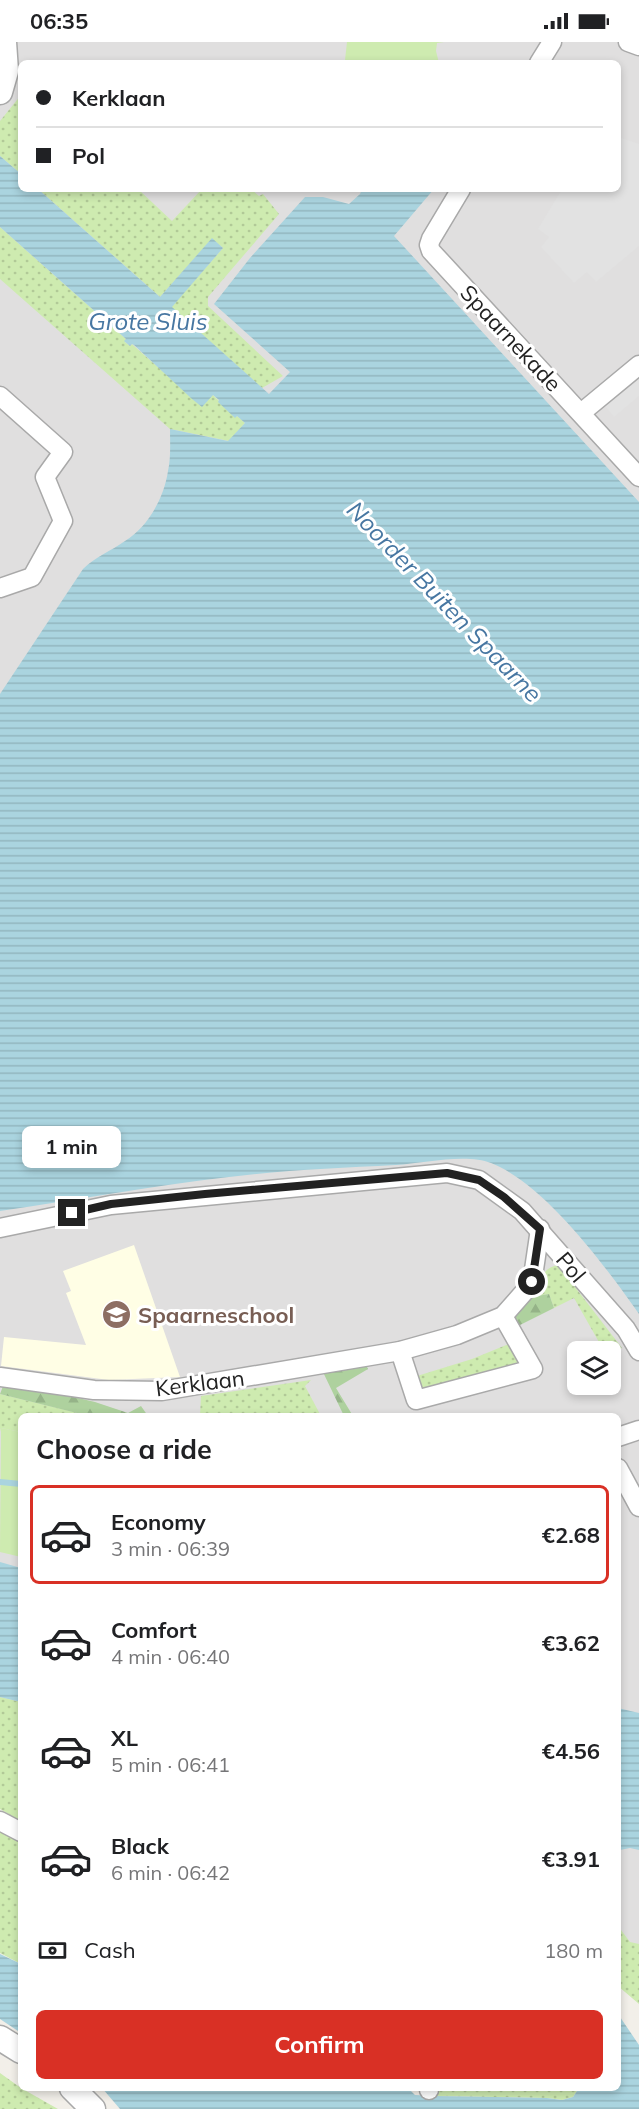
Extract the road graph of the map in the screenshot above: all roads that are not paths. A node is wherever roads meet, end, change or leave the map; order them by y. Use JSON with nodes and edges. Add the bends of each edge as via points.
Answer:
{"nodes":[{"id":1,"x":4,"y":42,"type":"edge"},
{"id":2,"x":552,"y":42,"type":"edge"},
{"id":3,"x":628,"y":42,"type":"edge"},
{"id":4,"x":639,"y":46,"type":"edge"},
{"id":5,"x":541,"y":60,"type":"edge"},
{"id":6,"x":0,"y":92,"type":"edge"},
{"id":7,"x":459,"y":192,"type":"edge"},
{"id":8,"x":639,"y":365,"type":"edge"},
{"id":9,"x":0,"y":396,"type":"edge"},
{"id":10,"x":581,"y":413,"type":"junction"},
{"id":11,"x":639,"y":477,"type":"edge"},
{"id":12,"x":0,"y":588,"type":"edge"},
{"id":13,"x":0,"y":1228,"type":"edge"},
{"id":14,"x":540,"y":1229,"type":"junction"},
{"id":15,"x":503,"y":1316,"type":"junction"},
{"id":16,"x":639,"y":1350,"type":"edge"},
{"id":17,"x":399,"y":1352,"type":"junction"},
{"id":18,"x":0,"y":1377,"type":"edge"},
{"id":19,"x":639,"y":1430,"type":"edge"},
{"id":20,"x":621,"y":1436,"type":"edge"},
{"id":21,"x":621,"y":1474,"type":"edge"},
{"id":22,"x":639,"y":1507,"type":"edge"},
{"id":23,"x":0,"y":1821,"type":"edge"},
{"id":24,"x":18,"y":1830,"type":"edge"},
{"id":25,"x":0,"y":2038,"type":"edge"},
{"id":26,"x":18,"y":2049,"type":"edge"},
{"id":27,"x":75,"y":2091,"type":"edge"},
{"id":28,"x":93,"y":2109,"type":"edge"}],
"edges":[{"from":1,"to":6,"type":"street","via":[[6,71]]},
{"from":2,"to":5,"type":"street"},
{"from":3,"to":4,"type":"street"},
{"from":7,"to":10,"type":"street","name":"Spaarnekade","via":[[430,239],[431,251]]},
{"from":8,"to":10,"type":"street"},
{"from":9,"to":12,"type":"street","via":[[63,452],[45,477],[63,521],[32,577]]},
{"from":10,"to":11,"type":"street","name":"Spaarnekade"},
{"from":13,"to":14,"type":"street","name":"Pol","via":[[111,1204],[447,1173],[479,1180]]},
{"from":14,"to":15,"type":"street","name":"Kerklaan","via":[[532,1282]]},
{"from":14,"to":16,"type":"street","name":"Pol","via":[[626,1329]]},
{"from":15,"to":17,"type":"street","name":"Kerklaan"},
{"from":15,"to":17,"type":"street","via":[[533,1369],[416,1400]]},
{"from":17,"to":18,"type":"street","name":"Kerklaan","via":[[162,1390],[94,1390]]},
{"from":19,"to":20,"type":"street"},
{"from":21,"to":22,"type":"street"},
{"from":23,"to":24,"type":"street"},
{"from":25,"to":26,"type":"street"},
{"from":27,"to":28,"type":"street"}]}
